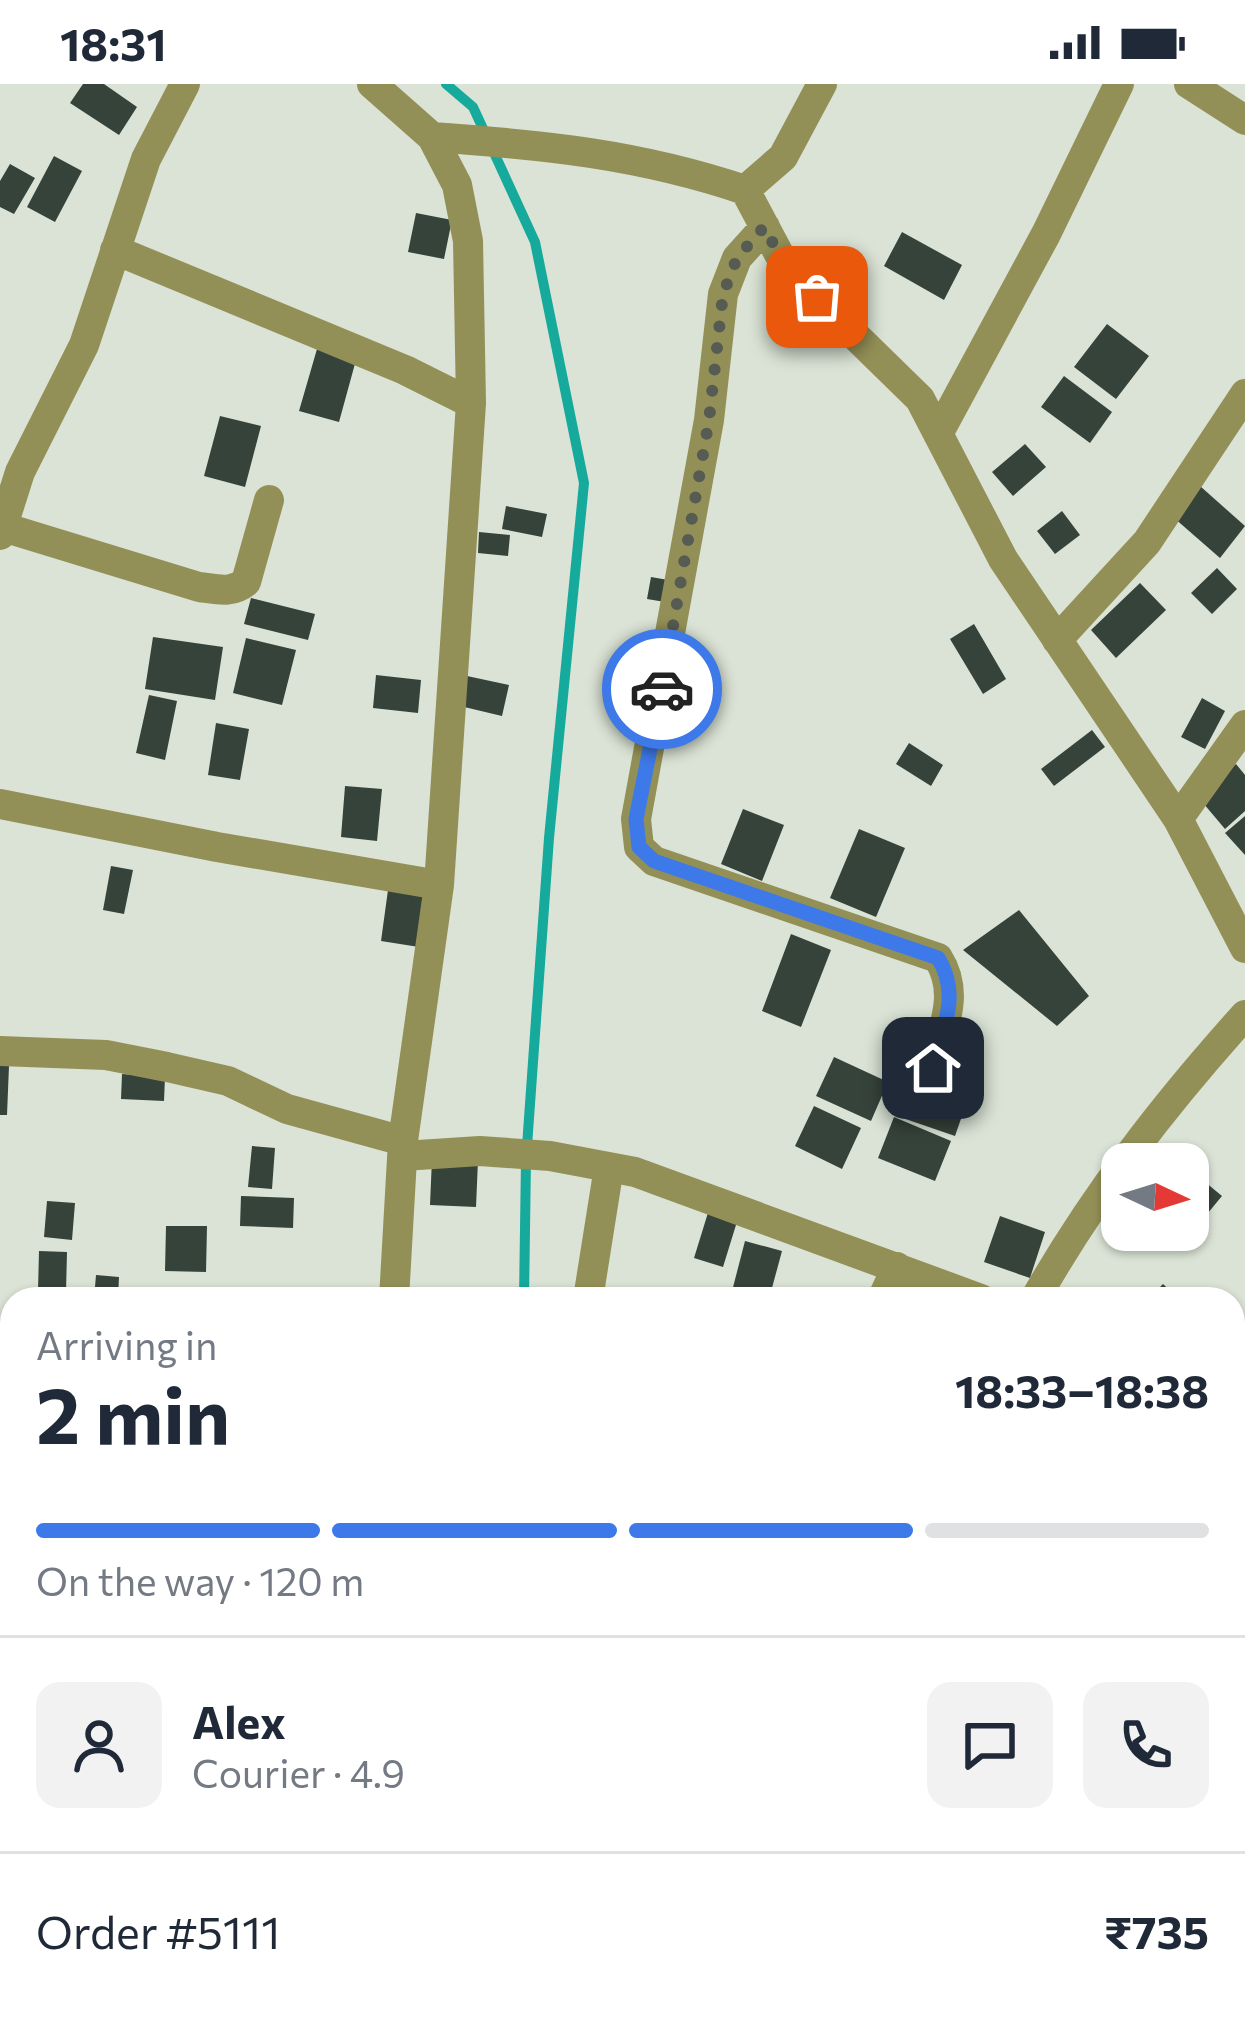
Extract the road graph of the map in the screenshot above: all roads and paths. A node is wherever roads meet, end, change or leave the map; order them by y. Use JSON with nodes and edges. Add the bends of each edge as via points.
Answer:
{"nodes":[{"id":1,"x":185,"y":84,"type":"edge"},
{"id":2,"x":372,"y":84,"type":"edge"},
{"id":3,"x":821,"y":84,"type":"edge"},
{"id":4,"x":1119,"y":84,"type":"edge"},
{"id":5,"x":1189,"y":84,"type":"edge"},
{"id":6,"x":1245,"y":120,"type":"edge"},
{"id":7,"x":432,"y":137,"type":"junction"},
{"id":8,"x":745,"y":190,"type":"junction"},
{"id":9,"x":764,"y":227,"type":"junction"},
{"id":10,"x":116,"y":250,"type":"junction"},
{"id":11,"x":1245,"y":394,"type":"edge"},
{"id":12,"x":471,"y":404,"type":"junction"},
{"id":13,"x":938,"y":434,"type":"junction"},
{"id":14,"x":269,"y":500,"type":"dead end"},
{"id":15,"x":2,"y":531,"type":"edge"},
{"id":16,"x":1057,"y":640,"type":"junction"},
{"id":17,"x":1245,"y":725,"type":"edge"},
{"id":18,"x":0,"y":804,"type":"edge"},
{"id":19,"x":1178,"y":819,"type":"junction"},
{"id":20,"x":439,"y":885,"type":"junction"},
{"id":21,"x":1236,"y":902,"type":"edge"},
{"id":22,"x":1245,"y":949,"type":"edge"},
{"id":23,"x":1245,"y":1015,"type":"edge"},
{"id":24,"x":0,"y":1051,"type":"edge"},
{"id":25,"x":933,"y":1068,"type":"dead end"},
{"id":26,"x":403,"y":1148,"type":"junction"},
{"id":27,"x":609,"y":1167,"type":"junction"},
{"id":28,"x":897,"y":1267,"type":"junction"},
{"id":29,"x":395,"y":1287,"type":"edge"},
{"id":30,"x":590,"y":1287,"type":"edge"},
{"id":31,"x":888,"y":1287,"type":"edge"},
{"id":32,"x":950,"y":1287,"type":"edge"},
{"id":33,"x":1042,"y":1287,"type":"edge"}],
"edges":[{"from":1,"to":10,"type":"street","via":[[146,159]]},
{"from":2,"to":7,"type":"street"},
{"from":3,"to":8,"type":"street","via":[[783,157]]},
{"from":4,"to":13,"type":"street"},
{"from":5,"to":6,"type":"street"},
{"from":7,"to":8,"type":"street","via":[[607,153]]},
{"from":7,"to":12,"type":"street","via":[[458,184],[468,241]]},
{"from":8,"to":9,"type":"street"},
{"from":9,"to":13,"type":"street","via":[[787,269],[920,399]]},
{"from":9,"to":25,"type":"street","via":[[737,258],[723,294],[709,420],[636,819],[639,847],[654,861],[938,958],[951,997]]},
{"from":10,"to":12,"type":"street"},
{"from":10,"to":15,"type":"street","via":[[84,345],[20,472]]},
{"from":11,"to":16,"type":"street","via":[[1147,542]]},
{"from":12,"to":20,"type":"street"},
{"from":13,"to":16,"type":"street","via":[[1003,559]]},
{"from":14,"to":15,"type":"street","via":[[246,582],[237,589],[199,586]]},
{"from":16,"to":19,"type":"street"},
{"from":17,"to":19,"type":"street"},
{"from":18,"to":20,"type":"street"},
{"from":19,"to":21,"type":"street"},
{"from":20,"to":26,"type":"street"},
{"from":21,"to":22,"type":"street"},
{"from":23,"to":33,"type":"street","via":[[1167,1101]]},
{"from":24,"to":26,"type":"street","via":[[167,1066]]},
{"from":26,"to":27,"type":"street"},
{"from":26,"to":29,"type":"street"},
{"from":27,"to":28,"type":"street"},
{"from":27,"to":30,"type":"street"},
{"from":28,"to":31,"type":"street"},
{"from":28,"to":32,"type":"street"}]}
